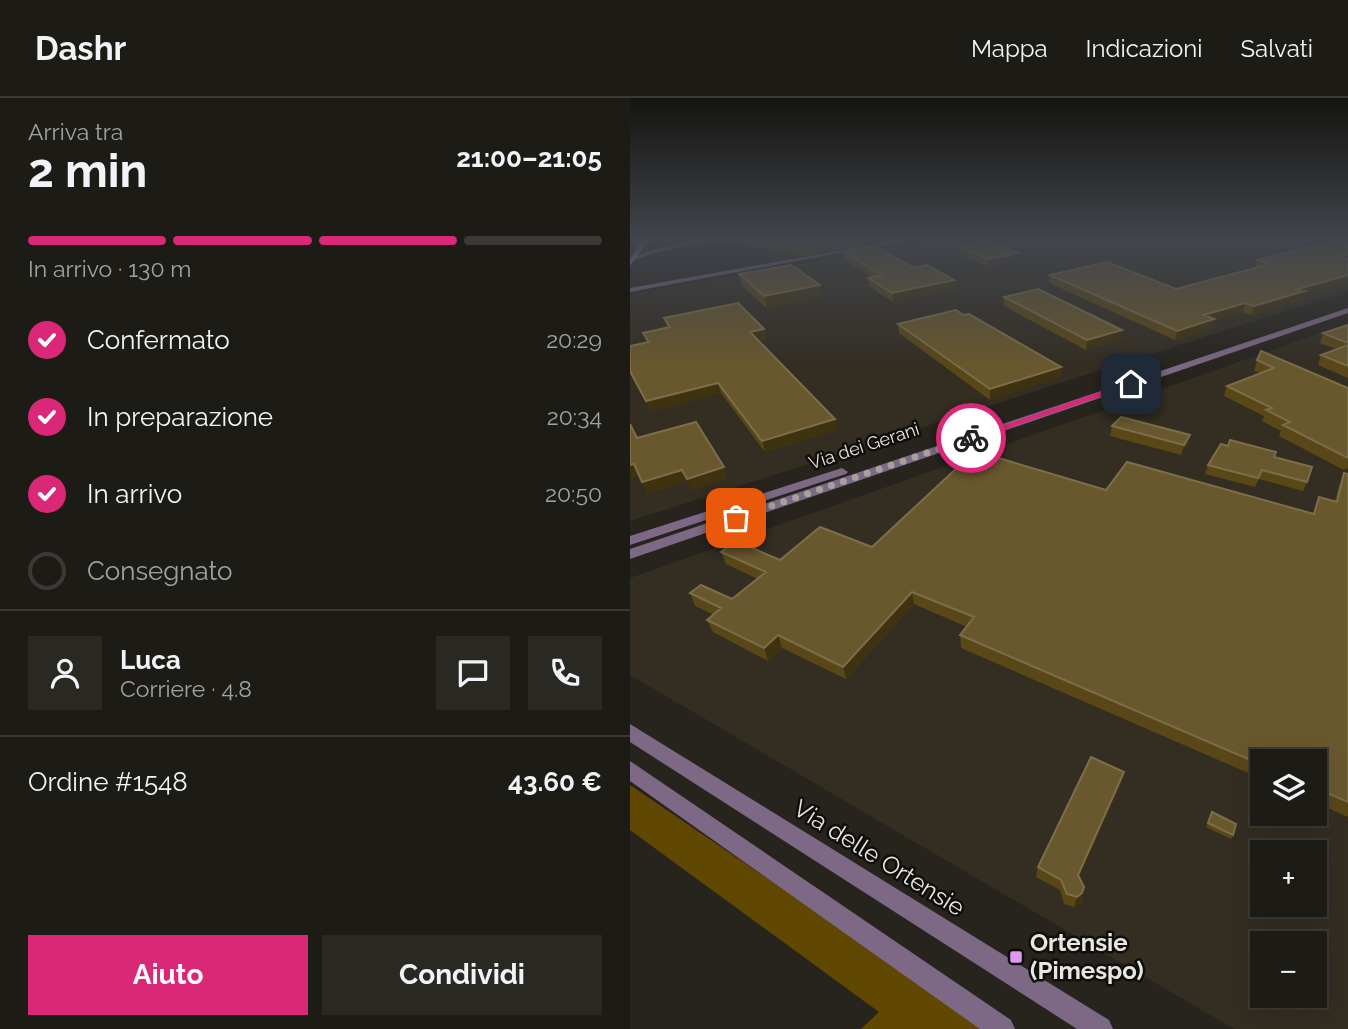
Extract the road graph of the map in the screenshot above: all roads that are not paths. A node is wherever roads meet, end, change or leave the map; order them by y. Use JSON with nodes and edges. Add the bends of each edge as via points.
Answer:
{"nodes":[{"id":1,"x":658,"y":283,"type":"edge"},
{"id":2,"x":630,"y":288,"type":"edge"},
{"id":3,"x":1348,"y":304,"type":"edge"},
{"id":4,"x":1348,"y":310,"type":"edge"},
{"id":5,"x":630,"y":541,"type":"edge"},
{"id":6,"x":630,"y":554,"type":"edge"},
{"id":7,"x":630,"y":732,"type":"edge"},
{"id":8,"x":630,"y":770,"type":"edge"},
{"id":9,"x":1002,"y":1029,"type":"edge"},
{"id":10,"x":1100,"y":1029,"type":"edge"}],
"edges":[{"from":1,"to":2,"type":"street"},
{"from":3,"to":5,"type":"street","name":"Via dei Gerani"},
{"from":4,"to":6,"type":"street","name":"Via dei Gerani"},
{"from":7,"to":10,"type":"street","name":"Via delle Ortensie"},
{"from":8,"to":9,"type":"street"}]}
